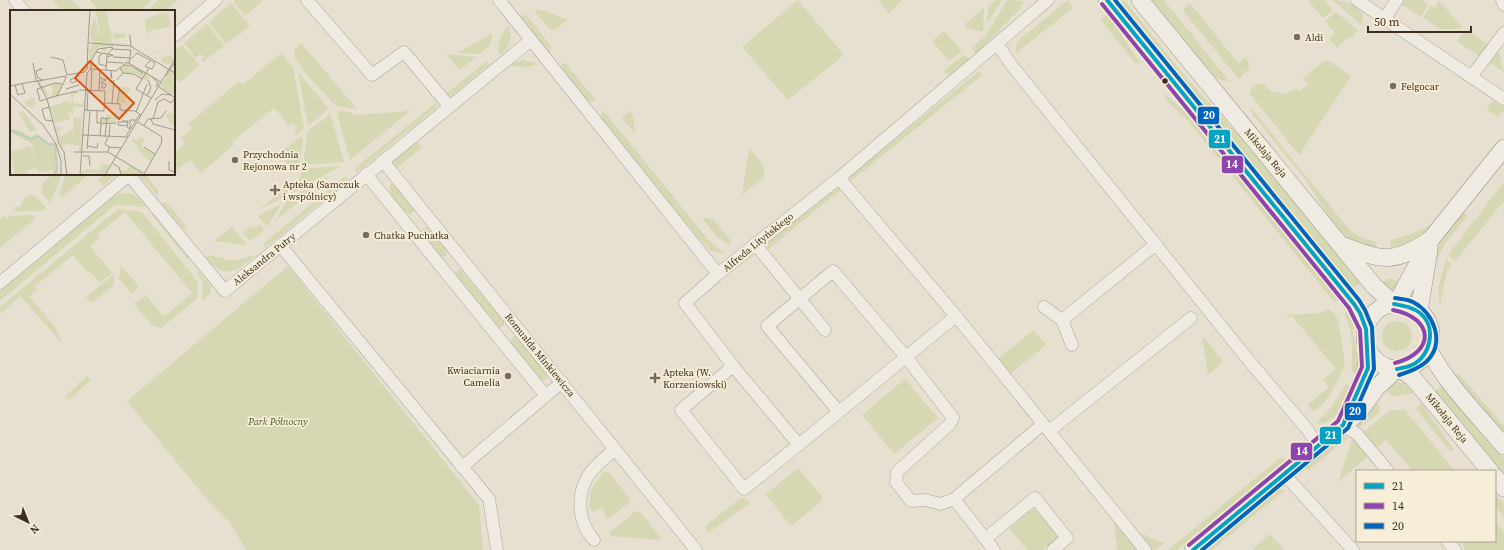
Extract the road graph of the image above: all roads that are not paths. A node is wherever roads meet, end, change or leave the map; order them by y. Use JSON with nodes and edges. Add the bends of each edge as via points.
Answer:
{"nodes":[{"id":1,"x":15,"y":0,"type":"edge"},
{"id":2,"x":216,"y":0,"type":"edge"},
{"id":3,"x":307,"y":0,"type":"edge"},
{"id":4,"x":499,"y":0,"type":"edge"},
{"id":5,"x":1107,"y":0,"type":"edge"},
{"id":6,"x":1140,"y":0,"type":"edge"},
{"id":7,"x":1357,"y":0,"type":"edge"},
{"id":8,"x":1397,"y":0,"type":"edge"},
{"id":9,"x":1502,"y":0,"type":"edge"},
{"id":10,"x":1042,"y":2,"type":"edge"},
{"id":11,"x":1504,"y":5,"type":"edge"},
{"id":12,"x":23,"y":10,"type":"edge"},
{"id":13,"x":1385,"y":18,"type":"junction"},
{"id":14,"x":1504,"y":33,"type":"edge"},
{"id":15,"x":175,"y":35,"type":"edge"},
{"id":16,"x":531,"y":40,"type":"junction"},
{"id":17,"x":997,"y":44,"type":"junction"},
{"id":18,"x":1471,"y":77,"type":"junction"},
{"id":19,"x":1504,"y":99,"type":"edge"},
{"id":20,"x":449,"y":106,"type":"junction"},
{"id":21,"x":1504,"y":148,"type":"edge"},
{"id":22,"x":383,"y":161,"type":"junction"},
{"id":23,"x":366,"y":174,"type":"junction"},
{"id":24,"x":128,"y":175,"type":"edge"},
{"id":25,"x":130,"y":175,"type":"edge"},
{"id":26,"x":838,"y":178,"type":"junction"},
{"id":27,"x":1431,"y":239,"type":"junction"},
{"id":28,"x":755,"y":244,"type":"junction"},
{"id":29,"x":1156,"y":244,"type":"junction"},
{"id":30,"x":1341,"y":245,"type":"junction"},
{"id":31,"x":280,"y":246,"type":"junction"},
{"id":32,"x":718,"y":274,"type":"junction"},
{"id":33,"x":0,"y":283,"type":"edge"},
{"id":34,"x":800,"y":298,"type":"junction"},
{"id":35,"x":1395,"y":304,"type":"junction"},
{"id":36,"x":1044,"y":308,"type":"dead end"},
{"id":37,"x":1419,"y":311,"type":"junction"},
{"id":38,"x":956,"y":316,"type":"junction"},
{"id":39,"x":1190,"y":318,"type":"dead end"},
{"id":40,"x":1062,"y":320,"type":"junction"},
{"id":41,"x":1366,"y":329,"type":"junction"},
{"id":42,"x":825,"y":330,"type":"dead end"},
{"id":43,"x":1072,"y":345,"type":"dead end"},
{"id":44,"x":1428,"y":348,"type":"junction"},
{"id":45,"x":1368,"y":351,"type":"junction"},
{"id":46,"x":906,"y":357,"type":"junction"},
{"id":47,"x":733,"y":366,"type":"junction"},
{"id":48,"x":1399,"y":369,"type":"junction"},
{"id":49,"x":562,"y":382,"type":"junction"},
{"id":50,"x":546,"y":396,"type":"junction"},
{"id":51,"x":839,"y":412,"type":"junction"},
{"id":52,"x":1344,"y":425,"type":"junction"},
{"id":53,"x":1046,"y":428,"type":"junction"},
{"id":54,"x":799,"y":445,"type":"junction"},
{"id":55,"x":1318,"y":446,"type":"junction"},
{"id":56,"x":1504,"y":446,"type":"edge"},
{"id":57,"x":615,"y":449,"type":"junction"},
{"id":58,"x":462,"y":467,"type":"junction"},
{"id":59,"x":1387,"y":470,"type":"edge"},
{"id":60,"x":1489,"y":470,"type":"edge"},
{"id":61,"x":1284,"y":474,"type":"junction"},
{"id":62,"x":1496,"y":478,"type":"edge"},
{"id":63,"x":1504,"y":488,"type":"edge"},
{"id":64,"x":954,"y":499,"type":"junction"},
{"id":65,"x":985,"y":539,"type":"junction"},
{"id":66,"x":594,"y":540,"type":"dead end"},
{"id":67,"x":1448,"y":542,"type":"edge"},
{"id":68,"x":497,"y":550,"type":"edge"},
{"id":69,"x":696,"y":550,"type":"edge"},
{"id":70,"x":994,"y":550,"type":"edge"},
{"id":71,"x":1053,"y":550,"type":"edge"},
{"id":72,"x":1145,"y":550,"type":"edge"},
{"id":73,"x":1192,"y":550,"type":"edge"},
{"id":74,"x":1353,"y":550,"type":"edge"},
{"id":75,"x":1455,"y":550,"type":"edge"}],
"edges":[{"from":1,"to":12,"type":"street"},
{"from":2,"to":15,"type":"street"},
{"from":3,"to":20,"type":"street","via":[[372,76],[404,52]]},
{"from":4,"to":16,"type":"street","name":"Alfreda Lityńskiego"},
{"from":5,"to":41,"type":"street","via":[[1354,304]]},
{"from":6,"to":30,"type":"street","name":"Mikołaja Reja"},
{"from":7,"to":13,"type":"street"},
{"from":8,"to":13,"type":"street"},
{"from":9,"to":11,"type":"street"},
{"from":10,"to":17,"type":"street","name":"Alfreda Lityńskiego"},
{"from":13,"to":18,"type":"street"},
{"from":14,"to":18,"type":"street"},
{"from":16,"to":20,"type":"street","name":"Aleksandra Putry"},
{"from":16,"to":32,"type":"street","name":"Alfreda Lityńskiego"},
{"from":17,"to":26,"type":"street","name":"Alfreda Lityńskiego"},
{"from":17,"to":29,"type":"street"},
{"from":18,"to":19,"type":"street"},
{"from":20,"to":22,"type":"street","name":"Aleksandra Putry"},
{"from":21,"to":27,"type":"street"},
{"from":22,"to":23,"type":"street","name":"Aleksandra Putry"},
{"from":22,"to":49,"type":"street","name":"Romualda Minkiewicza"},
{"from":23,"to":31,"type":"street","name":"Aleksandra Putry"},
{"from":23,"to":50,"type":"street"},
{"from":24,"to":33,"type":"street","name":"Aleksandra Putry"},
{"from":25,"to":31,"type":"street","name":"Aleksandra Putry","via":[[225,291]]},
{"from":26,"to":28,"type":"street","name":"Alfreda Lityńskiego"},
{"from":26,"to":38,"type":"street"},
{"from":27,"to":30,"type":"street","via":[[1402,256],[1388,259]]},
{"from":27,"to":35,"type":"street"},
{"from":27,"to":37,"type":"street"},
{"from":28,"to":32,"type":"street","name":"Alfreda Lityńskiego"},
{"from":28,"to":34,"type":"street"},
{"from":29,"to":40,"type":"street"},
{"from":29,"to":55,"type":"street","via":[[1307,429]]},
{"from":30,"to":35,"type":"street","name":"Mikołaja Reja","via":[[1374,286]]},
{"from":31,"to":58,"type":"street"},
{"from":32,"to":47,"type":"street","via":[[684,303]]},
{"from":34,"to":42,"type":"street"},
{"from":34,"to":46,"type":"street","via":[[833,271]]},
{"from":34,"to":51,"type":"street","via":[[767,326]]},
{"from":35,"to":37,"type":"street","via":[[1412,306]]},
{"from":35,"to":41,"type":"street","via":[[1383,307],[1373,314]]},
{"from":36,"to":40,"type":"street"},
{"from":37,"to":44,"type":"street","via":[[1429,328],[1431,340]]},
{"from":38,"to":46,"type":"street"},
{"from":38,"to":53,"type":"street"},
{"from":39,"to":53,"type":"street"},
{"from":40,"to":43,"type":"street"},
{"from":41,"to":45,"type":"street"},
{"from":44,"to":48,"type":"street","via":[[1419,361],[1412,366]]},
{"from":44,"to":56,"type":"street","via":[[1435,362]]},
{"from":45,"to":48,"type":"street","via":[[1377,362]]},
{"from":45,"to":52,"type":"street","via":[[1368,368]]},
{"from":46,"to":51,"type":"street"},
{"from":46,"to":64,"type":"street","via":[[953,418],[950,424],[897,472],[896,482],[911,501],[925,500],[941,504]]},
{"from":47,"to":54,"type":"street"},
{"from":47,"to":54,"type":"street","via":[[681,410],[744,489]]},
{"from":48,"to":52,"type":"street","via":[[1377,387],[1358,413]]},
{"from":48,"to":60,"type":"street","name":"Mikołaja Reja","via":[[1414,378]]},
{"from":49,"to":50,"type":"street"},
{"from":49,"to":57,"type":"street","name":"Romualda Minkiewicza"},
{"from":50,"to":58,"type":"street"},
{"from":51,"to":54,"type":"street"},
{"from":52,"to":55,"type":"street"},
{"from":52,"to":59,"type":"street","via":[[1357,434]]},
{"from":53,"to":64,"type":"street"},
{"from":53,"to":72,"type":"street"},
{"from":55,"to":61,"type":"street"},
{"from":57,"to":66,"type":"street","via":[[588,476],[581,497],[580,514],[583,524]]},
{"from":57,"to":69,"type":"street","name":"Romualda Minkiewicza"},
{"from":58,"to":68,"type":"street","via":[[489,499]]},
{"from":61,"to":73,"type":"street"},
{"from":61,"to":74,"type":"street"},
{"from":62,"to":63,"type":"street"},
{"from":64,"to":65,"type":"street"},
{"from":65,"to":70,"type":"street"},
{"from":65,"to":71,"type":"street","via":[[1035,498],[1068,538]]},
{"from":67,"to":75,"type":"street"}]}
